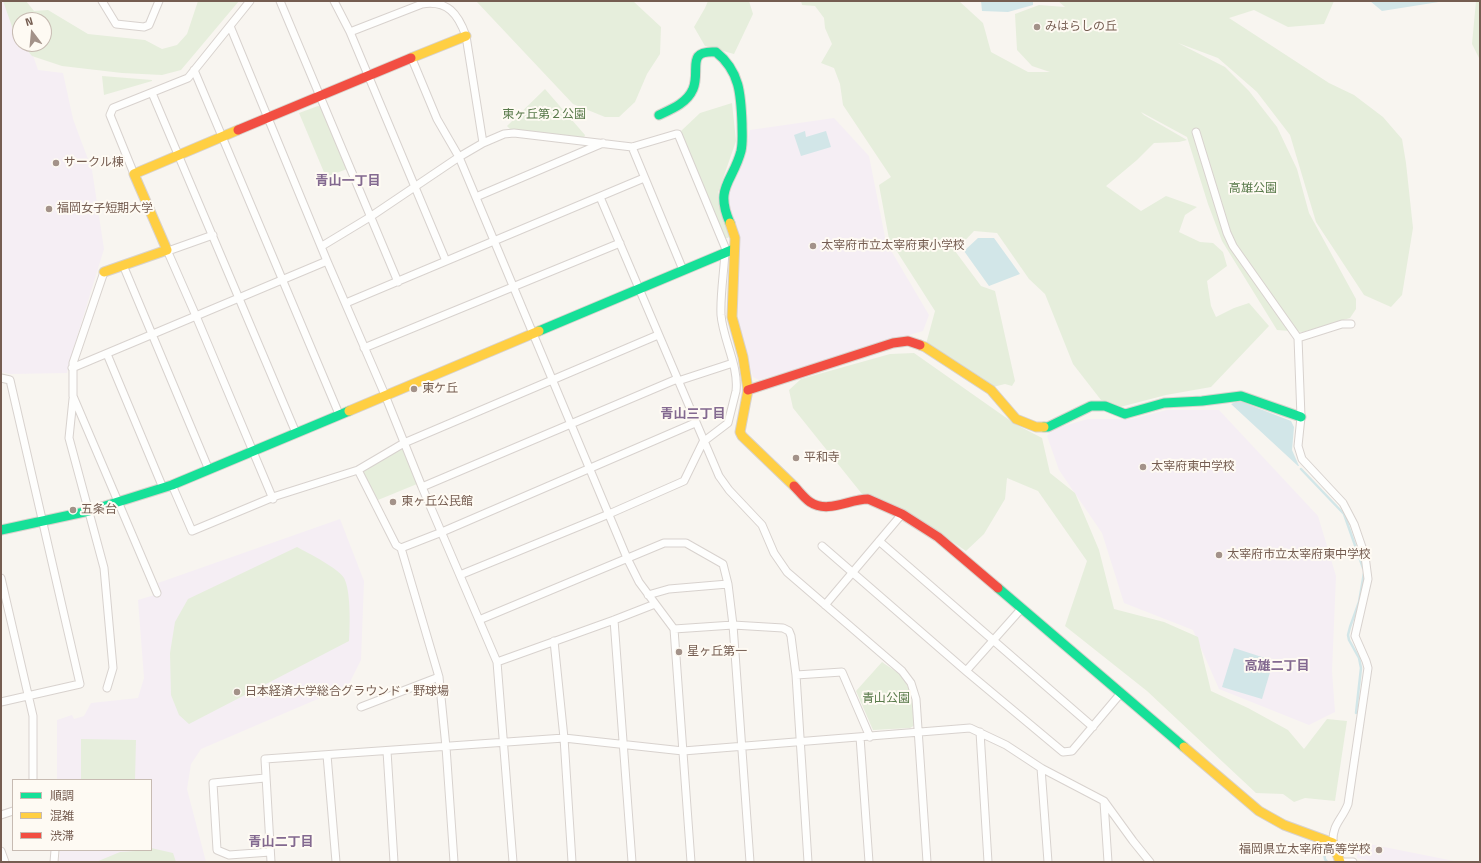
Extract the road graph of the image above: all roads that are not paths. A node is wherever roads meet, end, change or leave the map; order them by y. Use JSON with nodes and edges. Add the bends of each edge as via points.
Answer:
{"nodes":[{"id":1,"x":102,"y":1,"type":"edge"},
{"id":2,"x":160,"y":1,"type":"edge"},
{"id":3,"x":250,"y":1,"type":"edge"},
{"id":4,"x":280,"y":1,"type":"edge"},
{"id":5,"x":334,"y":1,"type":"edge"},
{"id":6,"x":230,"y":26,"type":"junction"},
{"id":7,"x":350,"y":32,"type":"junction"},
{"id":8,"x":466,"y":36,"type":"junction"},
{"id":9,"x":412,"y":59,"type":"junction"},
{"id":10,"x":194,"y":70,"type":"junction"},
{"id":11,"x":368,"y":76,"type":"junction"},
{"id":12,"x":152,"y":93,"type":"junction"},
{"id":13,"x":320,"y":97,"type":"junction"},
{"id":14,"x":658,"y":115,"type":"dead end"},
{"id":15,"x":268,"y":118,"type":"junction"},
{"id":16,"x":1196,"y":132,"type":"dead end"},
{"id":17,"x":223,"y":137,"type":"junction"},
{"id":18,"x":483,"y":142,"type":"junction"},
{"id":19,"x":604,"y":143,"type":"junction"},
{"id":20,"x":632,"y":147,"type":"junction"},
{"id":21,"x":180,"y":155,"type":"junction"},
{"id":22,"x":458,"y":157,"type":"junction"},
{"id":23,"x":134,"y":174,"type":"junction"},
{"id":24,"x":644,"y":178,"type":"junction"},
{"id":25,"x":415,"y":186,"type":"junction"},
{"id":26,"x":476,"y":197,"type":"junction"},
{"id":27,"x":600,"y":197,"type":"junction"},
{"id":28,"x":370,"y":217,"type":"junction"},
{"id":29,"x":213,"y":235,"type":"junction"},
{"id":30,"x":494,"y":242,"type":"junction"},
{"id":31,"x":620,"y":243,"type":"junction"},
{"id":32,"x":322,"y":246,"type":"junction"},
{"id":33,"x":167,"y":250,"type":"junction"},
{"id":34,"x":729,"y":251,"type":"junction"},
{"id":35,"x":327,"y":261,"type":"junction"},
{"id":36,"x":446,"y":261,"type":"junction"},
{"id":37,"x":123,"y":265,"type":"junction"},
{"id":38,"x":683,"y":270,"type":"junction"},
{"id":39,"x":104,"y":272,"type":"joint"},
{"id":40,"x":282,"y":280,"type":"junction"},
{"id":41,"x":398,"y":282,"type":"junction"},
{"id":42,"x":513,"y":286,"type":"junction"},
{"id":43,"x":639,"y":288,"type":"junction"},
{"id":44,"x":240,"y":297,"type":"junction"},
{"id":45,"x":346,"y":302,"type":"junction"},
{"id":46,"x":196,"y":316,"type":"junction"},
{"id":47,"x":1351,"y":324,"type":"dead end"},
{"id":48,"x":534,"y":332,"type":"junction"},
{"id":49,"x":152,"y":335,"type":"junction"},
{"id":50,"x":658,"y":335,"type":"junction"},
{"id":51,"x":1298,"y":338,"type":"junction"},
{"id":52,"x":364,"y":348,"type":"junction"},
{"id":53,"x":107,"y":354,"type":"junction"},
{"id":54,"x":733,"y":363,"type":"junction"},
{"id":55,"x":72,"y":368,"type":"junction"},
{"id":56,"x":1,"y":378,"type":"edge"},
{"id":57,"x":553,"y":380,"type":"junction"},
{"id":58,"x":677,"y":380,"type":"junction"},
{"id":59,"x":748,"y":390,"type":"junction"},
{"id":60,"x":385,"y":395,"type":"junction"},
{"id":61,"x":73,"y":396,"type":"junction"},
{"id":62,"x":340,"y":414,"type":"junction"},
{"id":63,"x":1301,"y":417,"type":"junction"},
{"id":64,"x":695,"y":423,"type":"junction"},
{"id":65,"x":571,"y":424,"type":"junction"},
{"id":66,"x":296,"y":433,"type":"junction"},
{"id":67,"x":703,"y":442,"type":"junction"},
{"id":68,"x":404,"y":443,"type":"junction"},
{"id":69,"x":252,"y":451,"type":"junction"},
{"id":70,"x":590,"y":468,"type":"junction"},
{"id":71,"x":208,"y":470,"type":"junction"},
{"id":72,"x":358,"y":470,"type":"junction"},
{"id":73,"x":167,"y":486,"type":"junction"},
{"id":74,"x":422,"y":487,"type":"junction"},
{"id":75,"x":273,"y":499,"type":"junction"},
{"id":76,"x":118,"y":502,"type":"junction"},
{"id":77,"x":89,"y":511,"type":"junction"},
{"id":78,"x":609,"y":514,"type":"junction"},
{"id":79,"x":902,"y":514,"type":"junction"},
{"id":80,"x":42,"y":521,"type":"junction"},
{"id":81,"x":1,"y":530,"type":"edge"},
{"id":82,"x":442,"y":532,"type":"junction"},
{"id":83,"x":879,"y":541,"type":"junction"},
{"id":84,"x":822,"y":546,"type":"dead end"},
{"id":85,"x":401,"y":548,"type":"junction"},
{"id":86,"x":627,"y":558,"type":"junction"},
{"id":87,"x":853,"y":572,"type":"junction"},
{"id":88,"x":460,"y":575,"type":"junction"},
{"id":89,"x":1,"y":578,"type":"edge"},
{"id":90,"x":728,"y":584,"type":"junction"},
{"id":91,"x":157,"y":593,"type":"dead end"},
{"id":92,"x":648,"y":595,"type":"junction"},
{"id":93,"x":655,"y":604,"type":"junction"},
{"id":94,"x":826,"y":605,"type":"junction"},
{"id":95,"x":1022,"y":608,"type":"junction"},
{"id":96,"x":479,"y":620,"type":"junction"},
{"id":97,"x":614,"y":620,"type":"junction"},
{"id":98,"x":733,"y":625,"type":"junction"},
{"id":99,"x":674,"y":629,"type":"junction"},
{"id":100,"x":993,"y":640,"type":"junction"},
{"id":101,"x":554,"y":641,"type":"junction"},
{"id":102,"x":497,"y":662,"type":"junction"},
{"id":103,"x":966,"y":671,"type":"junction"},
{"id":104,"x":796,"y":675,"type":"junction"},
{"id":105,"x":439,"y":677,"type":"junction"},
{"id":106,"x":107,"y":688,"type":"dead end"},
{"id":107,"x":1121,"y":693,"type":"junction"},
{"id":108,"x":28,"y":696,"type":"junction"},
{"id":109,"x":1,"y":702,"type":"edge"},
{"id":110,"x":361,"y":707,"type":"dead end"},
{"id":111,"x":1092,"y":727,"type":"junction"},
{"id":112,"x":980,"y":732,"type":"junction"},
{"id":113,"x":919,"y":733,"type":"junction"},
{"id":114,"x":860,"y":737,"type":"junction"},
{"id":115,"x":870,"y":737,"type":"junction"},
{"id":116,"x":564,"y":738,"type":"junction"},
{"id":117,"x":503,"y":742,"type":"junction"},
{"id":118,"x":801,"y":742,"type":"junction"},
{"id":119,"x":624,"y":745,"type":"junction"},
{"id":120,"x":741,"y":746,"type":"junction"},
{"id":121,"x":446,"y":747,"type":"junction"},
{"id":122,"x":683,"y":750,"type":"junction"},
{"id":123,"x":387,"y":751,"type":"junction"},
{"id":124,"x":327,"y":755,"type":"junction"},
{"id":125,"x":1041,"y":768,"type":"junction"},
{"id":126,"x":265,"y":778,"type":"junction"},
{"id":127,"x":33,"y":779,"type":"edge"},
{"id":128,"x":1104,"y":801,"type":"junction"},
{"id":129,"x":12,"y":811,"type":"edge"},
{"id":130,"x":1,"y":815,"type":"edge"},
{"id":131,"x":1333,"y":843,"type":"junction"},
{"id":132,"x":1,"y":850,"type":"edge"},
{"id":133,"x":55,"y":851,"type":"edge"},
{"id":134,"x":270,"y":852,"type":"junction"},
{"id":135,"x":5,"y":862,"type":"edge"},
{"id":136,"x":54,"y":862,"type":"edge"},
{"id":137,"x":271,"y":862,"type":"edge"},
{"id":138,"x":336,"y":862,"type":"edge"},
{"id":139,"x":394,"y":862,"type":"edge"},
{"id":140,"x":454,"y":862,"type":"edge"},
{"id":141,"x":513,"y":862,"type":"edge"},
{"id":142,"x":572,"y":862,"type":"edge"},
{"id":143,"x":632,"y":862,"type":"edge"},
{"id":144,"x":691,"y":862,"type":"edge"},
{"id":145,"x":750,"y":862,"type":"edge"},
{"id":146,"x":808,"y":862,"type":"edge"},
{"id":147,"x":869,"y":862,"type":"edge"},
{"id":148,"x":927,"y":862,"type":"edge"},
{"id":149,"x":988,"y":862,"type":"edge"},
{"id":150,"x":1048,"y":862,"type":"edge"},
{"id":151,"x":1108,"y":862,"type":"edge"},
{"id":152,"x":1150,"y":862,"type":"edge"},
{"id":153,"x":1340,"y":862,"type":"edge"},
{"id":154,"x":1344,"y":862,"type":"edge"},
{"id":155,"x":1353,"y":862,"type":"edge"}],
"edges":[{"from":1,"to":2,"type":"street","via":[[116,24],[144,28],[149,25]]},
{"from":3,"to":6,"type":"street"},
{"from":4,"to":13,"type":"street"},
{"from":5,"to":7,"type":"street"},
{"from":6,"to":10,"type":"street"},
{"from":6,"to":15,"type":"street"},
{"from":7,"to":8,"type":"street","via":[[430,2],[444,5],[453,11]]},
{"from":7,"to":11,"type":"street"},
{"from":8,"to":9,"type":"street"},
{"from":8,"to":18,"type":"street"},
{"from":9,"to":11,"type":"street"},
{"from":9,"to":22,"type":"street","via":[[437,119]]},
{"from":10,"to":12,"type":"street","via":[[188,78]]},
{"from":10,"to":17,"type":"street"},
{"from":11,"to":13,"type":"street"},
{"from":11,"to":25,"type":"street"},
{"from":12,"to":21,"type":"street"},
{"from":12,"to":23,"type":"street","via":[[113,108],[110,115]]},
{"from":13,"to":15,"type":"street"},
{"from":13,"to":28,"type":"street"},
{"from":14,"to":34,"type":"street","via":[[680,106],[693,91],[696,78],[695,63],[699,55],[704,52],[716,52],[730,65],[737,78],[741,95],[742,134],[740,156],[724,188],[722,199],[736,239]]},
{"from":15,"to":17,"type":"street"},
{"from":15,"to":32,"type":"street"},
{"from":16,"to":51,"type":"street","via":[[1233,246]]},
{"from":17,"to":21,"type":"street"},
{"from":17,"to":40,"type":"street"},
{"from":18,"to":19,"type":"street","via":[[514,133]]},
{"from":18,"to":22,"type":"street"},
{"from":19,"to":20,"type":"street"},
{"from":19,"to":26,"type":"street"},
{"from":20,"to":24,"type":"street"},
{"from":20,"to":34,"type":"street","via":[[678,134]]},
{"from":21,"to":23,"type":"street"},
{"from":21,"to":29,"type":"street"},
{"from":22,"to":25,"type":"street"},
{"from":22,"to":26,"type":"street"},
{"from":23,"to":33,"type":"street"},
{"from":24,"to":27,"type":"street"},
{"from":24,"to":38,"type":"street"},
{"from":25,"to":28,"type":"street"},
{"from":25,"to":36,"type":"street"},
{"from":26,"to":30,"type":"street"},
{"from":27,"to":30,"type":"street"},
{"from":27,"to":31,"type":"street"},
{"from":28,"to":32,"type":"street"},
{"from":28,"to":41,"type":"street"},
{"from":29,"to":33,"type":"street"},
{"from":29,"to":44,"type":"street"},
{"from":30,"to":36,"type":"street"},
{"from":30,"to":42,"type":"street"},
{"from":31,"to":42,"type":"street"},
{"from":31,"to":43,"type":"street"},
{"from":32,"to":35,"type":"street"},
{"from":33,"to":37,"type":"street"},
{"from":33,"to":46,"type":"street"},
{"from":34,"to":38,"type":"street"},
{"from":34,"to":54,"type":"street","via":[[721,315]]},
{"from":34,"to":59,"type":"street","via":[[732,317],[743,357]]},
{"from":35,"to":40,"type":"street"},
{"from":35,"to":45,"type":"street"},
{"from":36,"to":41,"type":"street"},
{"from":37,"to":39,"type":"street"},
{"from":37,"to":49,"type":"street"},
{"from":38,"to":43,"type":"street"},
{"from":39,"to":55,"type":"street"},
{"from":40,"to":44,"type":"street"},
{"from":40,"to":62,"type":"street"},
{"from":41,"to":45,"type":"street"},
{"from":42,"to":48,"type":"street"},
{"from":42,"to":52,"type":"street"},
{"from":43,"to":48,"type":"street"},
{"from":43,"to":50,"type":"street"},
{"from":44,"to":46,"type":"street"},
{"from":44,"to":66,"type":"street"},
{"from":45,"to":52,"type":"street"},
{"from":46,"to":49,"type":"street"},
{"from":46,"to":69,"type":"street"},
{"from":47,"to":51,"type":"street","via":[[1342,324]]},
{"from":48,"to":57,"type":"street"},
{"from":48,"to":60,"type":"street"},
{"from":49,"to":53,"type":"street"},
{"from":49,"to":71,"type":"street"},
{"from":50,"to":57,"type":"street"},
{"from":50,"to":58,"type":"street"},
{"from":51,"to":63,"type":"street"},
{"from":52,"to":60,"type":"street"},
{"from":53,"to":55,"type":"street"},
{"from":53,"to":73,"type":"street"},
{"from":54,"to":58,"type":"street"},
{"from":54,"to":67,"type":"street","via":[[737,386],[730,420],[726,426]]},
{"from":55,"to":61,"type":"street"},
{"from":56,"to":80,"type":"street","via":[[10,380]]},
{"from":57,"to":65,"type":"street"},
{"from":57,"to":68,"type":"street"},
{"from":58,"to":64,"type":"street"},
{"from":58,"to":65,"type":"street"},
{"from":59,"to":63,"type":"street","via":[[903,341],[919,344],[969,375],[991,390],[1016,419],[1036,427],[1048,427],[1091,406],[1105,406],[1125,414],[1164,403],[1241,396]]},
{"from":59,"to":79,"type":"street","via":[[740,432],[742,436],[810,502],[829,507],[865,498]]},
{"from":60,"to":62,"type":"street"},
{"from":60,"to":68,"type":"street"},
{"from":61,"to":76,"type":"street"},
{"from":61,"to":77,"type":"street","via":[[69,438]]},
{"from":62,"to":66,"type":"street"},
{"from":63,"to":131,"type":"street","via":[[1299,453],[1343,503],[1354,524],[1365,556],[1368,579],[1355,636],[1368,668],[1348,804],[1334,828]]},
{"from":64,"to":67,"type":"street"},
{"from":64,"to":70,"type":"street"},
{"from":65,"to":70,"type":"street"},
{"from":65,"to":74,"type":"street"},
{"from":66,"to":69,"type":"street"},
{"from":67,"to":78,"type":"street","via":[[684,481]]},
{"from":67,"to":94,"type":"street","via":[[718,476],[759,521],[780,564]]},
{"from":68,"to":72,"type":"street"},
{"from":68,"to":74,"type":"street"},
{"from":69,"to":71,"type":"street"},
{"from":69,"to":75,"type":"street"},
{"from":70,"to":78,"type":"street"},
{"from":70,"to":82,"type":"street"},
{"from":71,"to":73,"type":"street"},
{"from":72,"to":75,"type":"street"},
{"from":72,"to":85,"type":"street","via":[[396,545]]},
{"from":73,"to":75,"type":"street","via":[[192,531]]},
{"from":73,"to":76,"type":"street"},
{"from":74,"to":82,"type":"street"},
{"from":76,"to":77,"type":"street"},
{"from":76,"to":91,"type":"street"},
{"from":77,"to":80,"type":"street"},
{"from":77,"to":106,"type":"street","via":[[104,568],[113,668]]},
{"from":78,"to":86,"type":"street"},
{"from":78,"to":88,"type":"street"},
{"from":79,"to":83,"type":"street"},
{"from":79,"to":95,"type":"street","via":[[938,537]]},
{"from":80,"to":81,"type":"street"},
{"from":80,"to":108,"type":"street","via":[[80,684]]},
{"from":82,"to":85,"type":"street"},
{"from":82,"to":88,"type":"street"},
{"from":83,"to":87,"type":"street"},
{"from":83,"to":100,"type":"street"},
{"from":84,"to":87,"type":"street"},
{"from":85,"to":105,"type":"street"},
{"from":86,"to":90,"type":"street","via":[[664,543],[686,543],[723,564]]},
{"from":86,"to":92,"type":"street"},
{"from":86,"to":96,"type":"street"},
{"from":87,"to":94,"type":"street"},
{"from":87,"to":103,"type":"street"},
{"from":88,"to":96,"type":"street"},
{"from":89,"to":108,"type":"street"},
{"from":90,"to":92,"type":"street","via":[[669,589]]},
{"from":90,"to":98,"type":"street"},
{"from":92,"to":93,"type":"street"},
{"from":93,"to":97,"type":"street"},
{"from":93,"to":99,"type":"street"},
{"from":94,"to":113,"type":"street","via":[[907,677],[916,699]]},
{"from":95,"to":100,"type":"street"},
{"from":95,"to":107,"type":"street"},
{"from":96,"to":102,"type":"street"},
{"from":97,"to":101,"type":"street"},
{"from":97,"to":119,"type":"street"},
{"from":98,"to":99,"type":"street"},
{"from":98,"to":104,"type":"street","via":[[784,628],[789,631]]},
{"from":98,"to":120,"type":"street"},
{"from":99,"to":122,"type":"street"},
{"from":100,"to":103,"type":"street"},
{"from":100,"to":111,"type":"street"},
{"from":101,"to":102,"type":"street"},
{"from":101,"to":116,"type":"street"},
{"from":102,"to":117,"type":"street"},
{"from":103,"to":111,"type":"street","via":[[1063,752],[1072,751]]},
{"from":104,"to":115,"type":"street","via":[[842,672]]},
{"from":104,"to":118,"type":"street"},
{"from":105,"to":110,"type":"street"},
{"from":105,"to":121,"type":"street"},
{"from":107,"to":111,"type":"street"},
{"from":107,"to":131,"type":"street","via":[[1259,811],[1284,825]]},
{"from":108,"to":109,"type":"street"},
{"from":108,"to":127,"type":"street","via":[[33,716]]},
{"from":112,"to":113,"type":"street","via":[[970,728]]},
{"from":112,"to":125,"type":"street","via":[[1006,745]]},
{"from":112,"to":149,"type":"street"},
{"from":113,"to":115,"type":"street"},
{"from":113,"to":148,"type":"street"},
{"from":114,"to":115,"type":"street"},
{"from":114,"to":118,"type":"street"},
{"from":114,"to":147,"type":"street"},
{"from":116,"to":117,"type":"street"},
{"from":116,"to":119,"type":"street"},
{"from":116,"to":142,"type":"street"},
{"from":117,"to":121,"type":"street"},
{"from":117,"to":141,"type":"street"},
{"from":118,"to":120,"type":"street"},
{"from":118,"to":146,"type":"street"},
{"from":119,"to":122,"type":"street"},
{"from":119,"to":143,"type":"street"},
{"from":120,"to":122,"type":"street"},
{"from":120,"to":145,"type":"street"},
{"from":121,"to":123,"type":"street"},
{"from":121,"to":140,"type":"street"},
{"from":122,"to":144,"type":"street"},
{"from":123,"to":124,"type":"street"},
{"from":123,"to":139,"type":"street"},
{"from":124,"to":126,"type":"street","via":[[265,759]]},
{"from":124,"to":138,"type":"street"},
{"from":125,"to":128,"type":"street"},
{"from":125,"to":150,"type":"street"},
{"from":126,"to":134,"type":"street"},
{"from":126,"to":134,"type":"street","via":[[213,783],[217,850],[229,855]]},
{"from":128,"to":151,"type":"street"},
{"from":128,"to":152,"type":"street"},
{"from":129,"to":130,"type":"street"},
{"from":131,"to":153,"type":"street"},
{"from":132,"to":135,"type":"street"},
{"from":133,"to":136,"type":"street"},
{"from":134,"to":137,"type":"street"},
{"from":154,"to":155,"type":"street"}]}
